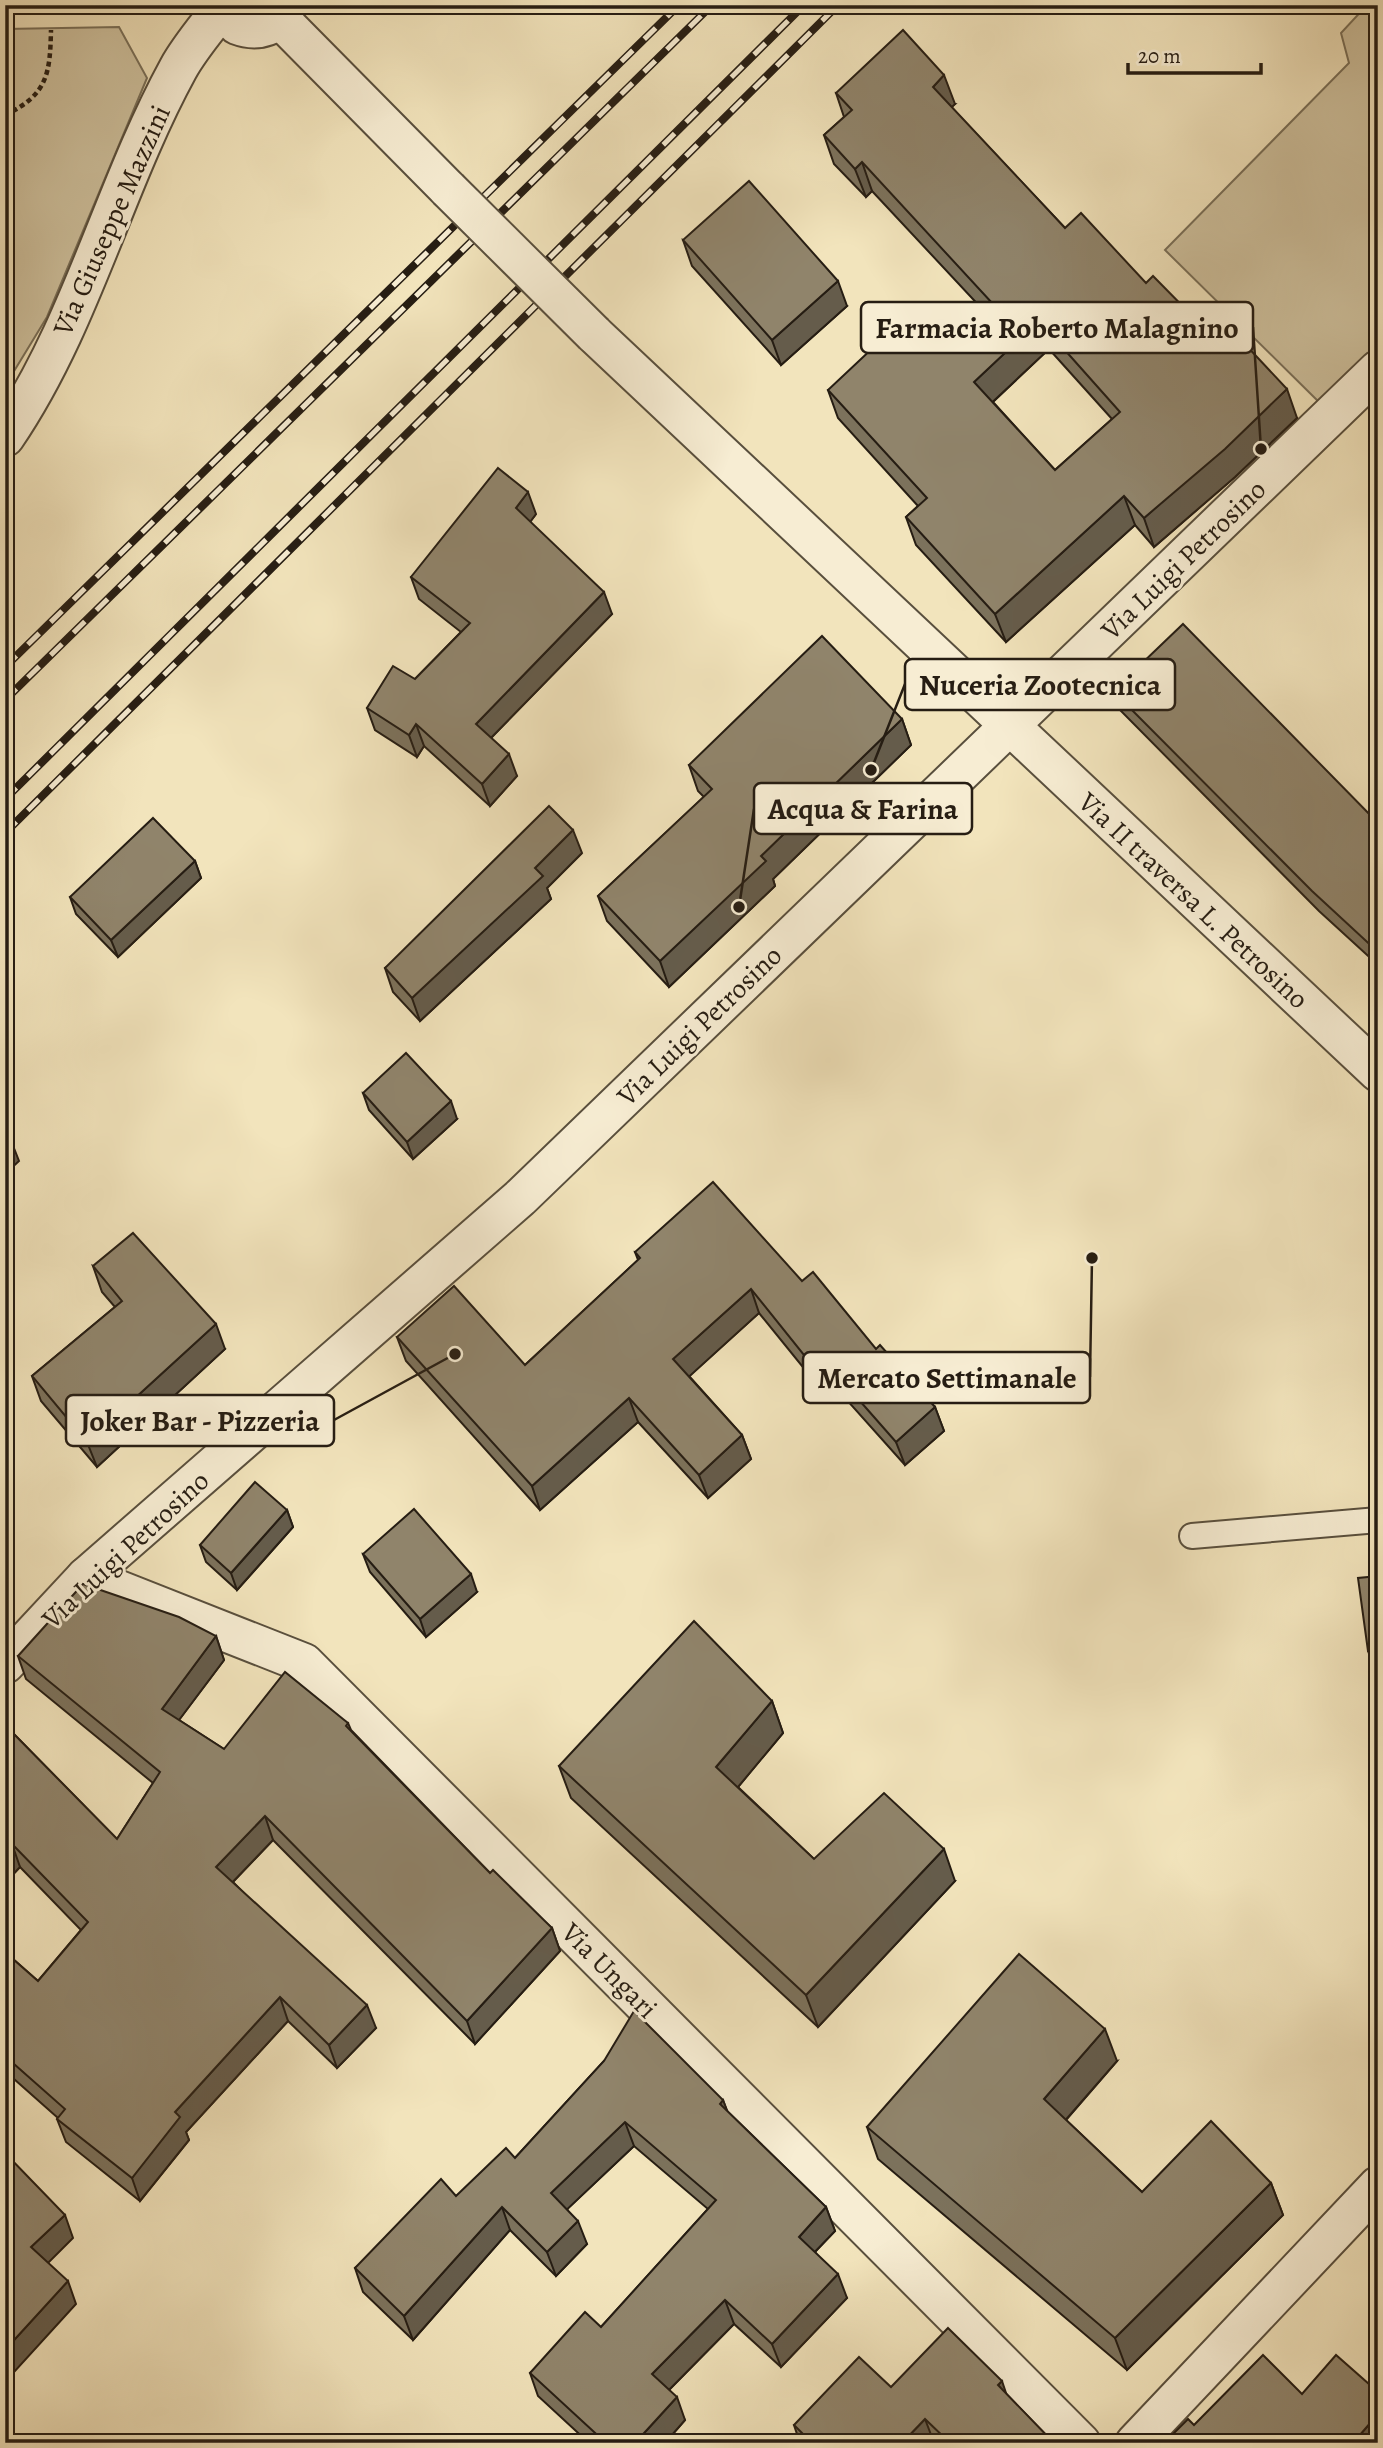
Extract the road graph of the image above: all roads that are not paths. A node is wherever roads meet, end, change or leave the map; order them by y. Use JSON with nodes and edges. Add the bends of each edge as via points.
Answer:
{"nodes":[{"id":1,"x":221,"y":7,"type":"edge"},
{"id":2,"x":284,"y":12,"type":"edge"},
{"id":3,"x":1378,"y":370,"type":"edge"},
{"id":4,"x":5,"y":436,"type":"edge"},
{"id":5,"x":1010,"y":728,"type":"junction"},
{"id":6,"x":1378,"y":1072,"type":"edge"},
{"id":7,"x":1378,"y":1520,"type":"edge"},
{"id":8,"x":1192,"y":1535,"type":"dead end"},
{"id":9,"x":86,"y":1577,"type":"junction"},
{"id":10,"x":5,"y":1664,"type":"edge"},
{"id":11,"x":1378,"y":2186,"type":"edge"},
{"id":12,"x":1081,"y":2443,"type":"edge"},
{"id":13,"x":1135,"y":2443,"type":"edge"}],
"edges":[{"from":1,"to":2,"type":"street","via":[[237,25],[248,29],[259,29]]},
{"from":1,"to":4,"type":"street","name":"Via Giuseppe Mazzini","via":[[178,67],[86,283],[26,407]]},
{"from":2,"to":5,"type":"street","name":"Via II traversa L. Petrosino","bridge":true,"via":[[448,189],[594,334]]},
{"from":3,"to":5,"type":"street","name":"Via Luigi Petrosino"},
{"from":5,"to":6,"type":"street","name":"Via II traversa L. Petrosino"},
{"from":5,"to":9,"type":"street","name":"Via Luigi Petrosino","via":[[520,1198]]},
{"from":7,"to":8,"type":"lane"},
{"from":9,"to":10,"type":"street","name":"Via Luigi Petrosino"},
{"from":9,"to":12,"type":"street","name":"Via Ungari","via":[[304,1663]]},
{"from":11,"to":13,"type":"street"}]}
